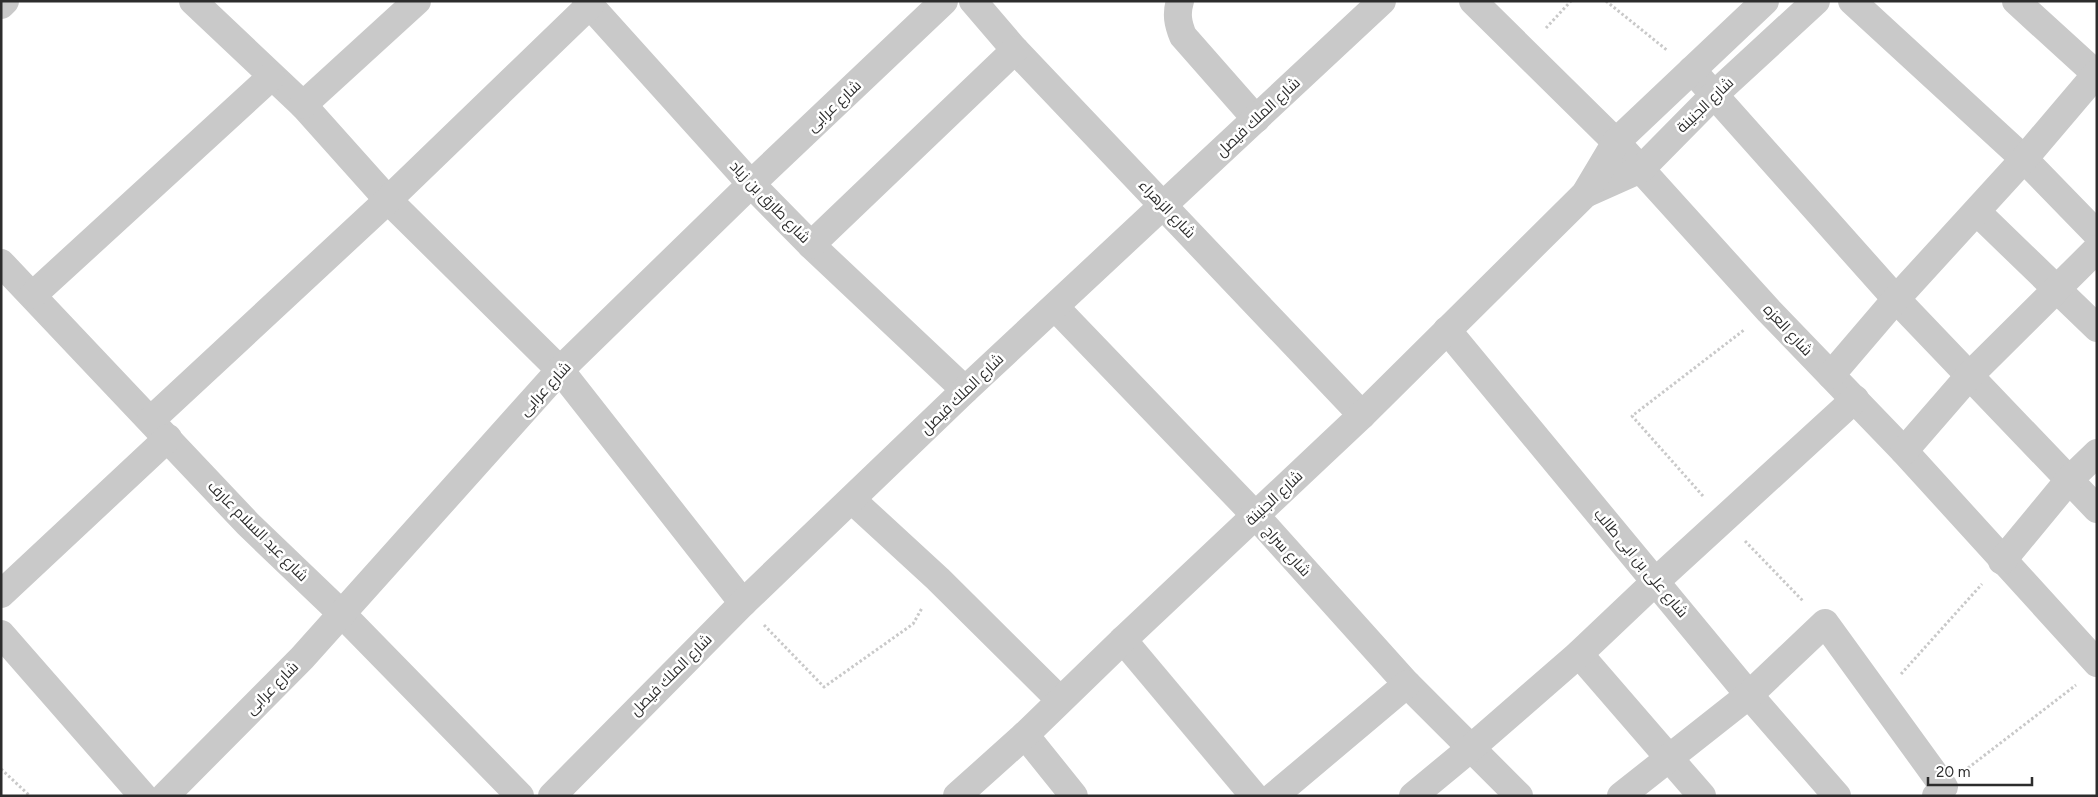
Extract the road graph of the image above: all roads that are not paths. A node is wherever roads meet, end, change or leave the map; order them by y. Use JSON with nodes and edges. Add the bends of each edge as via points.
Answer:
{"nodes":[{"id":1,"x":5,"y":1,"type":"edge"},
{"id":2,"x":417,"y":1,"type":"edge"},
{"id":3,"x":944,"y":1,"type":"edge"},
{"id":4,"x":973,"y":1,"type":"edge"},
{"id":5,"x":1180,"y":1,"type":"edge"},
{"id":6,"x":1382,"y":1,"type":"edge"},
{"id":7,"x":1473,"y":1,"type":"edge"},
{"id":8,"x":1765,"y":1,"type":"edge"},
{"id":9,"x":1816,"y":1,"type":"edge"},
{"id":10,"x":1852,"y":1,"type":"edge"},
{"id":11,"x":2016,"y":1,"type":"edge"},
{"id":12,"x":588,"y":3,"type":"edge"},
{"id":13,"x":1,"y":5,"type":"edge"},
{"id":14,"x":206,"y":5,"type":"edge"},
{"id":15,"x":1015,"y":50,"type":"junction"},
{"id":16,"x":1692,"y":70,"type":"junction"},
{"id":17,"x":2096,"y":73,"type":"edge"},
{"id":18,"x":271,"y":77,"type":"junction"},
{"id":19,"x":1715,"y":94,"type":"junction"},
{"id":20,"x":303,"y":105,"type":"junction"},
{"id":21,"x":1256,"y":119,"type":"junction"},
{"id":22,"x":1616,"y":142,"type":"junction"},
{"id":23,"x":2024,"y":158,"type":"junction"},
{"id":24,"x":1641,"y":169,"type":"junction"},
{"id":25,"x":751,"y":184,"type":"junction"},
{"id":26,"x":1585,"y":194,"type":"junction"},
{"id":27,"x":388,"y":200,"type":"junction"},
{"id":28,"x":1164,"y":206,"type":"junction"},
{"id":29,"x":1977,"y":212,"type":"junction"},
{"id":30,"x":2097,"y":234,"type":"edge"},
{"id":31,"x":811,"y":244,"type":"junction"},
{"id":32,"x":2097,"y":249,"type":"edge"},
{"id":33,"x":4,"y":270,"type":"edge"},
{"id":34,"x":2056,"y":288,"type":"junction"},
{"id":35,"x":33,"y":294,"type":"junction"},
{"id":36,"x":1896,"y":299,"type":"junction"},
{"id":37,"x":1055,"y":306,"type":"junction"},
{"id":38,"x":2097,"y":328,"type":"edge"},
{"id":39,"x":1447,"y":330,"type":"junction"},
{"id":40,"x":560,"y":370,"type":"junction"},
{"id":41,"x":1830,"y":375,"type":"junction"},
{"id":42,"x":1970,"y":375,"type":"junction"},
{"id":43,"x":965,"y":390,"type":"junction"},
{"id":44,"x":1855,"y":400,"type":"junction"},
{"id":45,"x":1362,"y":415,"type":"junction"},
{"id":46,"x":159,"y":429,"type":"junction"},
{"id":47,"x":1904,"y":451,"type":"junction"},
{"id":48,"x":2097,"y":453,"type":"edge"},
{"id":49,"x":2069,"y":480,"type":"junction"},
{"id":50,"x":852,"y":500,"type":"junction"},
{"id":51,"x":2097,"y":509,"type":"edge"},
{"id":52,"x":1255,"y":515,"type":"junction"},
{"id":53,"x":2002,"y":561,"type":"junction"},
{"id":54,"x":1656,"y":581,"type":"junction"},
{"id":55,"x":1,"y":594,"type":"edge"},
{"id":56,"x":743,"y":603,"type":"junction"},
{"id":57,"x":342,"y":614,"type":"junction"},
{"id":58,"x":1,"y":634,"type":"edge"},
{"id":59,"x":1123,"y":640,"type":"junction"},
{"id":60,"x":1579,"y":654,"type":"junction"},
{"id":61,"x":2089,"y":672,"type":"edge"},
{"id":62,"x":1407,"y":684,"type":"junction"},
{"id":63,"x":1749,"y":695,"type":"junction"},
{"id":64,"x":1060,"y":700,"type":"junction"},
{"id":65,"x":1025,"y":735,"type":"junction"},
{"id":66,"x":1471,"y":748,"type":"junction"},
{"id":67,"x":1669,"y":757,"type":"junction"},
{"id":68,"x":1940,"y":791,"type":"edge"},
{"id":69,"x":143,"y":796,"type":"edge"},
{"id":70,"x":165,"y":796,"type":"edge"},
{"id":71,"x":520,"y":796,"type":"edge"},
{"id":72,"x":552,"y":796,"type":"edge"},
{"id":73,"x":957,"y":796,"type":"edge"},
{"id":74,"x":1074,"y":796,"type":"edge"},
{"id":75,"x":1254,"y":796,"type":"edge"},
{"id":76,"x":1274,"y":796,"type":"edge"},
{"id":77,"x":1413,"y":796,"type":"edge"},
{"id":78,"x":1519,"y":796,"type":"edge"},
{"id":79,"x":1620,"y":796,"type":"edge"},
{"id":80,"x":1702,"y":796,"type":"edge"},
{"id":81,"x":1837,"y":796,"type":"edge"}],
"edges":[{"from":1,"to":13,"type":"street"},
{"from":2,"to":20,"type":"street"},
{"from":3,"to":25,"type":"street","name":"شارع عرابى"},
{"from":4,"to":15,"type":"street","name":"شارع الزهراء"},
{"from":5,"to":21,"type":"street","via":[[1178,20],[1183,36]]},
{"from":6,"to":21,"type":"street","name":"شارع الملك فيصل"},
{"from":7,"to":22,"type":"street","name":"شارع العزه"},
{"from":8,"to":16,"type":"street","name":"شارع الجنينة"},
{"from":9,"to":19,"type":"street","name":"شارع الجنينة"},
{"from":10,"to":23,"type":"street"},
{"from":11,"to":17,"type":"street"},
{"from":12,"to":25,"type":"street","name":"شارع طارق بن زياد"},
{"from":12,"to":27,"type":"street"},
{"from":14,"to":18,"type":"street"},
{"from":15,"to":28,"type":"street","name":"شارع الزهراء"},
{"from":15,"to":31,"type":"street"},
{"from":16,"to":19,"type":"street"},
{"from":16,"to":22,"type":"street","name":"شارع الجنينة"},
{"from":17,"to":23,"type":"street"},
{"from":18,"to":20,"type":"street"},
{"from":18,"to":35,"type":"street"},
{"from":19,"to":24,"type":"street","name":"شارع الجنينة"},
{"from":19,"to":36,"type":"street"},
{"from":20,"to":27,"type":"street"},
{"from":21,"to":28,"type":"street","name":"شارع الملك فيصل"},
{"from":22,"to":24,"type":"street","name":"شارع العزه"},
{"from":22,"to":26,"type":"street","name":"شارع الجنينة"},
{"from":23,"to":29,"type":"street"},
{"from":23,"to":30,"type":"street"},
{"from":24,"to":26,"type":"street","name":"شارع الجنينة"},
{"from":24,"to":41,"type":"street","name":"شارع العزه"},
{"from":25,"to":31,"type":"street","name":"شارع طارق بن زياد"},
{"from":25,"to":40,"type":"street","name":"شارع عرابى"},
{"from":26,"to":39,"type":"street","name":"شارع الجنينة"},
{"from":27,"to":40,"type":"street"},
{"from":27,"to":46,"type":"street"},
{"from":28,"to":37,"type":"street","name":"شارع الملك فيصل"},
{"from":28,"to":45,"type":"street","name":"شارع الزهراء"},
{"from":29,"to":34,"type":"street"},
{"from":29,"to":36,"type":"street"},
{"from":31,"to":43,"type":"street","name":"شارع طارق بن زياد"},
{"from":32,"to":34,"type":"street"},
{"from":33,"to":35,"type":"street","name":"شارع عبد السلام عارف"},
{"from":34,"to":38,"type":"street"},
{"from":34,"to":42,"type":"street"},
{"from":35,"to":46,"type":"street","name":"شارع عبد السلام عارف"},
{"from":36,"to":41,"type":"street"},
{"from":36,"to":42,"type":"street"},
{"from":37,"to":43,"type":"street","name":"شارع الملك فيصل"},
{"from":37,"to":52,"type":"street","name":"شارع سراج"},
{"from":39,"to":45,"type":"street","name":"شارع الجنينة"},
{"from":39,"to":54,"type":"street","name":"شارع على بن ابى طالب"},
{"from":40,"to":56,"type":"street"},
{"from":40,"to":57,"type":"street","name":"شارع عرابى"},
{"from":41,"to":44,"type":"street","name":"شارع العزه"},
{"from":42,"to":47,"type":"street"},
{"from":42,"to":49,"type":"street"},
{"from":43,"to":50,"type":"street","name":"شارع الملك فيصل"},
{"from":44,"to":47,"type":"street","name":"شارع العزه"},
{"from":44,"to":54,"type":"street"},
{"from":45,"to":52,"type":"street","name":"شارع الجنينة"},
{"from":46,"to":55,"type":"street"},
{"from":46,"to":57,"type":"street","name":"شارع عبد السلام عارف","via":[[248,524]]},
{"from":47,"to":53,"type":"street","name":"شارع العزه"},
{"from":48,"to":49,"type":"street"},
{"from":49,"to":51,"type":"street"},
{"from":49,"to":53,"type":"street"},
{"from":50,"to":56,"type":"street","name":"شارع الملك فيصل"},
{"from":50,"to":64,"type":"street","via":[[938,579]]},
{"from":52,"to":59,"type":"street","name":"شارع الجنينة"},
{"from":52,"to":62,"type":"street","name":"شارع سراج"},
{"from":53,"to":61,"type":"street","name":"شارع العزه"},
{"from":54,"to":60,"type":"street"},
{"from":54,"to":63,"type":"street","name":"شارع على بن ابى طالب"},
{"from":56,"to":72,"type":"street","name":"شارع الملك فيصل"},
{"from":57,"to":70,"type":"street","name":"شارع عرابى"},
{"from":57,"to":71,"type":"street","name":"شارع عبد السلام عارف"},
{"from":58,"to":69,"type":"street"},
{"from":59,"to":64,"type":"street","name":"شارع الجنينة"},
{"from":59,"to":75,"type":"street"},
{"from":60,"to":66,"type":"street"},
{"from":60,"to":67,"type":"street"},
{"from":62,"to":66,"type":"street","name":"شارع سراج"},
{"from":62,"to":76,"type":"street"},
{"from":63,"to":67,"type":"street"},
{"from":63,"to":68,"type":"street","via":[[1825,622]]},
{"from":63,"to":81,"type":"street","name":"شارع على بن ابى طالب"},
{"from":64,"to":65,"type":"street","name":"شارع الجنينة"},
{"from":65,"to":73,"type":"street","name":"شارع الجنينة"},
{"from":65,"to":74,"type":"street"},
{"from":66,"to":77,"type":"street"},
{"from":66,"to":78,"type":"street","name":"شارع سراج"},
{"from":67,"to":79,"type":"street"},
{"from":67,"to":80,"type":"street"}]}
